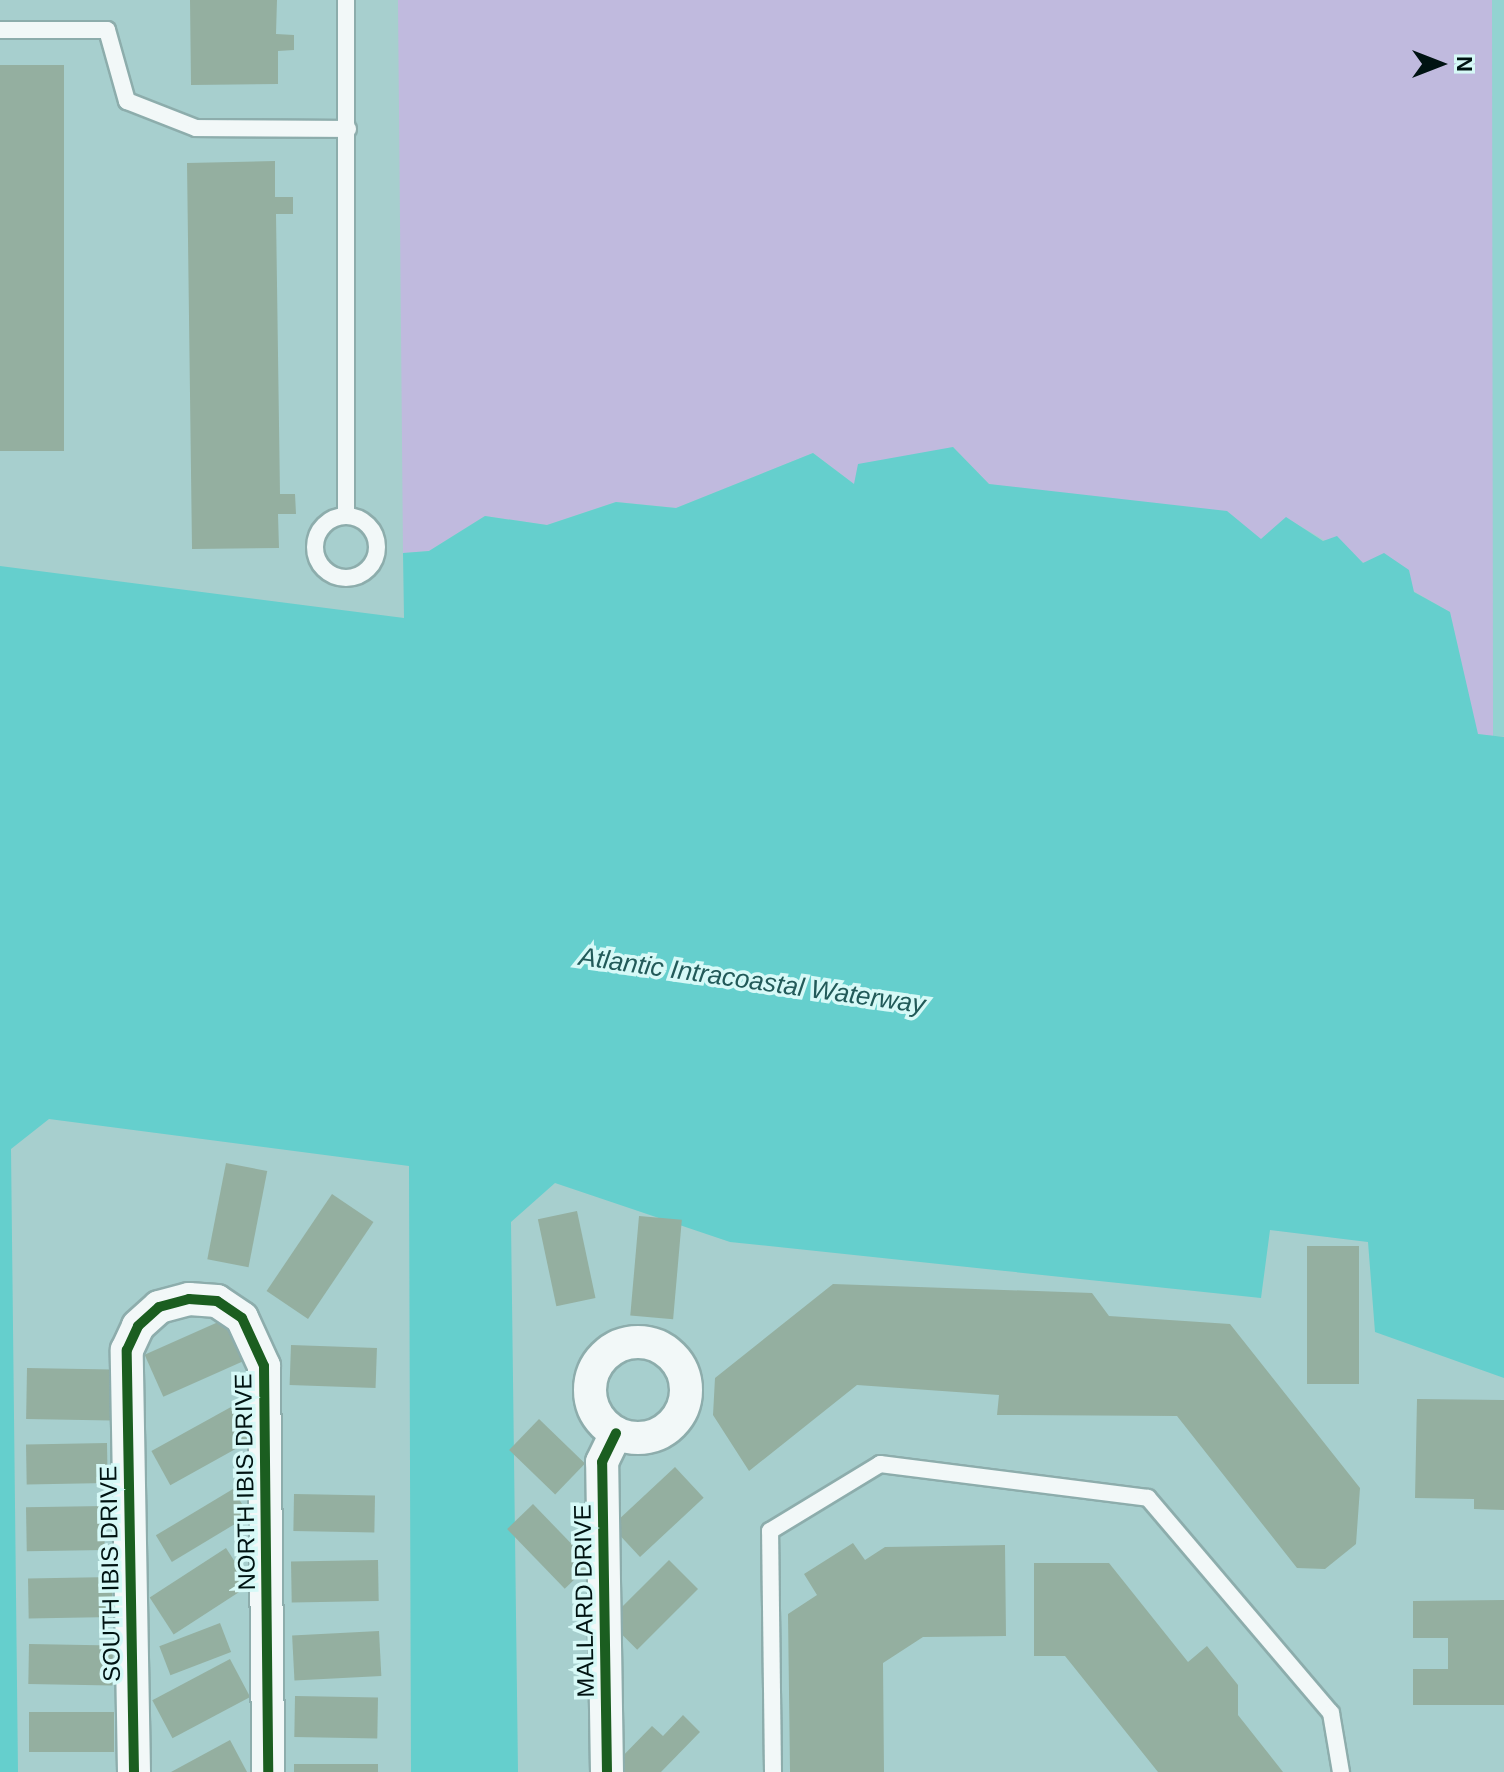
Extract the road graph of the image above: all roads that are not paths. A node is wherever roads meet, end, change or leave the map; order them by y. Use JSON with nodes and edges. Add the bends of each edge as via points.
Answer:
{"nodes":[{"id":1,"x":346,"y":0,"type":"edge"},
{"id":2,"x":0,"y":30,"type":"edge"},
{"id":3,"x":348,"y":129,"type":"junction"},
{"id":4,"x":346,"y":515,"type":"dead end"},
{"id":5,"x":126,"y":1374,"type":"joint"},
{"id":6,"x":616,"y":1433,"type":"dead end"},
{"id":7,"x":134,"y":1772,"type":"edge"},
{"id":8,"x":268,"y":1772,"type":"edge"},
{"id":9,"x":607,"y":1772,"type":"edge"},
{"id":10,"x":773,"y":1772,"type":"edge"},
{"id":11,"x":1341,"y":1772,"type":"edge"}],
"edges":[{"from":1,"to":3,"type":"lane"},
{"from":2,"to":3,"type":"lane","via":[[107,30],[127,101],[196,128]]},
{"from":3,"to":4,"type":"lane"},
{"from":5,"to":7,"type":"street","name":"SOUTH IBIS DRIVE"},
{"from":5,"to":8,"type":"street","name":"NORTH IBIS DRIVE","via":[[138,1326],[159,1307],[217,1301],[257,1338],[264,1366]]},
{"from":6,"to":9,"type":"street","name":"MALLARD DRIVE","via":[[602,1462]]},
{"from":10,"to":11,"type":"lane","via":[[770,1531],[880,1464],[1148,1498],[1331,1713]]}]}
